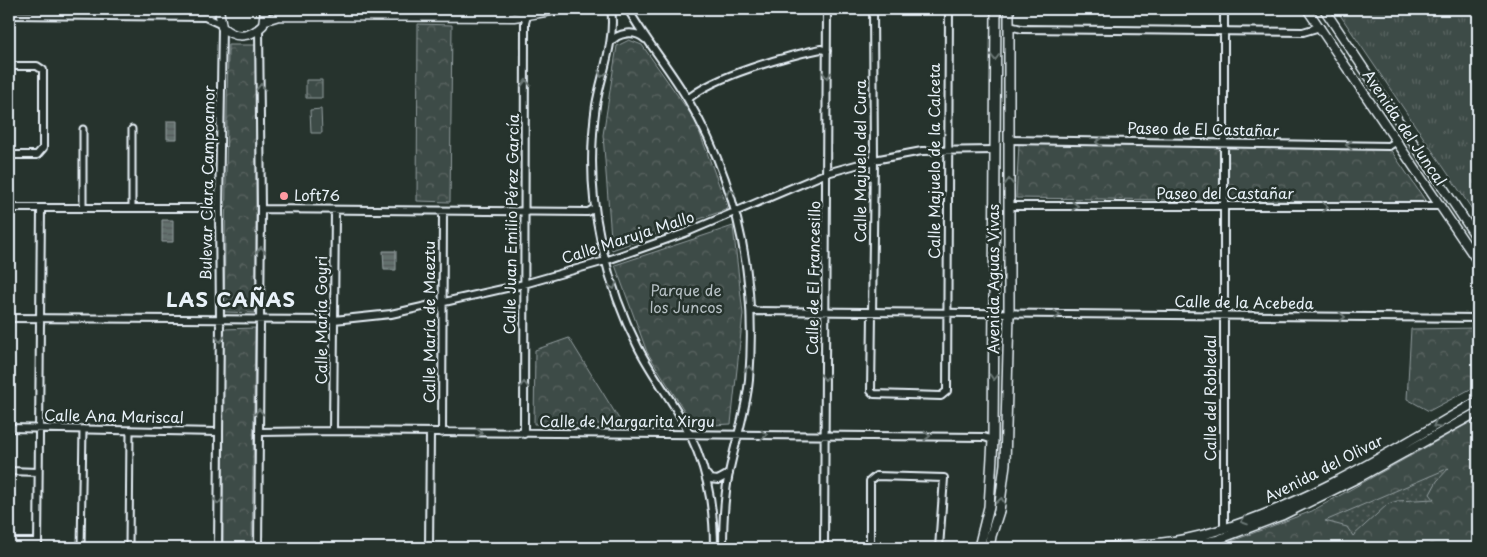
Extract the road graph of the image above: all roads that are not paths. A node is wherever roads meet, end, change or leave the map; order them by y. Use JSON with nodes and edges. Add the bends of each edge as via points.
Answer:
{"nodes":[{"id":1,"x":218,"y":9,"type":"edge"},
{"id":2,"x":265,"y":9,"type":"edge"},
{"id":3,"x":279,"y":9,"type":"edge"},
{"id":4,"x":510,"y":9,"type":"edge"},
{"id":5,"x":564,"y":9,"type":"edge"},
{"id":6,"x":611,"y":9,"type":"edge"},
{"id":7,"x":628,"y":9,"type":"edge"},
{"id":8,"x":827,"y":9,"type":"edge"},
{"id":9,"x":873,"y":9,"type":"edge"},
{"id":10,"x":949,"y":9,"type":"edge"},
{"id":11,"x":996,"y":9,"type":"edge"},
{"id":12,"x":1009,"y":9,"type":"edge"},
{"id":13,"x":1224,"y":9,"type":"edge"},
{"id":14,"x":1308,"y":9,"type":"edge"},
{"id":15,"x":1324,"y":9,"type":"edge"},
{"id":16,"x":9,"y":15,"type":"edge"},
{"id":17,"x":527,"y":16,"type":"junction"},
{"id":18,"x":205,"y":17,"type":"junction"},
{"id":19,"x":266,"y":20,"type":"junction"},
{"id":20,"x":221,"y":26,"type":"junction"},
{"id":21,"x":1009,"y":26,"type":"junction"},
{"id":22,"x":1320,"y":26,"type":"junction"},
{"id":23,"x":259,"y":29,"type":"junction"},
{"id":24,"x":1224,"y":31,"type":"junction"},
{"id":25,"x":609,"y":45,"type":"junction"},
{"id":26,"x":651,"y":45,"type":"junction"},
{"id":27,"x":827,"y":51,"type":"junction"},
{"id":28,"x":9,"y":66,"type":"edge"},
{"id":29,"x":688,"y":99,"type":"junction"},
{"id":30,"x":84,"y":129,"type":"dead end"},
{"id":31,"x":132,"y":130,"type":"dead end"},
{"id":32,"x":1009,"y":140,"type":"junction"},
{"id":33,"x":1397,"y":141,"type":"junction"},
{"id":34,"x":1223,"y":143,"type":"junction"},
{"id":35,"x":948,"y":150,"type":"junction"},
{"id":36,"x":995,"y":150,"type":"junction"},
{"id":37,"x":9,"y":155,"type":"edge"},
{"id":38,"x":874,"y":160,"type":"junction"},
{"id":39,"x":827,"y":173,"type":"junction"},
{"id":40,"x":1009,"y":206,"type":"junction"},
{"id":41,"x":1441,"y":206,"type":"junction"},
{"id":42,"x":1224,"y":207,"type":"junction"},
{"id":43,"x":9,"y":208,"type":"edge"},
{"id":44,"x":83,"y":208,"type":"junction"},
{"id":45,"x":132,"y":208,"type":"junction"},
{"id":46,"x":219,"y":208,"type":"junction"},
{"id":47,"x":595,"y":208,"type":"junction"},
{"id":48,"x":41,"y":209,"type":"junction"},
{"id":49,"x":262,"y":209,"type":"junction"},
{"id":50,"x":335,"y":210,"type":"junction"},
{"id":51,"x":444,"y":211,"type":"junction"},
{"id":52,"x":525,"y":212,"type":"junction"},
{"id":53,"x":736,"y":212,"type":"junction"},
{"id":54,"x":1478,"y":240,"type":"edge"},
{"id":55,"x":605,"y":261,"type":"junction"},
{"id":56,"x":1478,"y":262,"type":"edge"},
{"id":57,"x":524,"y":284,"type":"junction"},
{"id":58,"x":443,"y":303,"type":"junction"},
{"id":59,"x":751,"y":309,"type":"junction"},
{"id":60,"x":826,"y":312,"type":"junction"},
{"id":61,"x":871,"y":313,"type":"junction"},
{"id":62,"x":947,"y":314,"type":"junction"},
{"id":63,"x":995,"y":314,"type":"junction"},
{"id":64,"x":1008,"y":314,"type":"junction"},
{"id":65,"x":1223,"y":315,"type":"junction"},
{"id":66,"x":9,"y":318,"type":"edge"},
{"id":67,"x":1478,"y":318,"type":"edge"},
{"id":68,"x":41,"y":319,"type":"junction"},
{"id":69,"x":220,"y":320,"type":"junction"},
{"id":70,"x":260,"y":320,"type":"junction"},
{"id":71,"x":334,"y":320,"type":"junction"},
{"id":72,"x":1478,"y":400,"type":"edge"},
{"id":73,"x":1478,"y":412,"type":"edge"},
{"id":74,"x":9,"y":428,"type":"edge"},
{"id":75,"x":40,"y":428,"type":"junction"},
{"id":76,"x":83,"y":429,"type":"junction"},
{"id":77,"x":130,"y":430,"type":"junction"},
{"id":78,"x":333,"y":431,"type":"junction"},
{"id":79,"x":218,"y":432,"type":"junction"},
{"id":80,"x":259,"y":432,"type":"junction"},
{"id":81,"x":430,"y":433,"type":"junction"},
{"id":82,"x":442,"y":433,"type":"junction"},
{"id":83,"x":524,"y":434,"type":"junction"},
{"id":84,"x":690,"y":434,"type":"junction"},
{"id":85,"x":738,"y":434,"type":"junction"},
{"id":86,"x":825,"y":436,"type":"junction"},
{"id":87,"x":994,"y":440,"type":"junction"},
{"id":88,"x":9,"y":471,"type":"edge"},
{"id":89,"x":38,"y":472,"type":"junction"},
{"id":90,"x":706,"y":474,"type":"junction"},
{"id":91,"x":728,"y":474,"type":"junction"},
{"id":92,"x":1224,"y":528,"type":"junction"},
{"id":93,"x":9,"y":542,"type":"edge"},
{"id":94,"x":38,"y":545,"type":"edge"},
{"id":95,"x":81,"y":548,"type":"edge"},
{"id":96,"x":129,"y":548,"type":"edge"},
{"id":97,"x":218,"y":548,"type":"edge"},
{"id":98,"x":258,"y":548,"type":"edge"},
{"id":99,"x":430,"y":548,"type":"edge"},
{"id":100,"x":714,"y":548,"type":"edge"},
{"id":101,"x":723,"y":548,"type":"edge"},
{"id":102,"x":824,"y":548,"type":"edge"},
{"id":103,"x":870,"y":548,"type":"edge"},
{"id":104,"x":939,"y":548,"type":"edge"},
{"id":105,"x":983,"y":548,"type":"edge"},
{"id":106,"x":1084,"y":548,"type":"edge"},
{"id":107,"x":1174,"y":548,"type":"edge"}],
"edges":[{"from":1,"to":18,"type":"street"},
{"from":1,"to":20,"type":"street"},
{"from":2,"to":19,"type":"street"},
{"from":3,"to":4,"type":"street"},
{"from":5,"to":17,"type":"street"},
{"from":6,"to":25,"type":"street"},
{"from":7,"to":26,"type":"street"},
{"from":8,"to":27,"type":"street","name":"Calle de El Francesillo"},
{"from":9,"to":38,"type":"street","name":"Calle Majuelo del Cura"},
{"from":10,"to":35,"type":"street","name":"Calle Majuelo de la Calceta"},
{"from":11,"to":36,"type":"main road","name":"Avenida Aguas Vivas","one_way":true},
{"from":12,"to":21,"type":"main road","name":"Avenida Aguas Vivas"},
{"from":13,"to":24,"type":"street","name":"Calle del Robledal"},
{"from":14,"to":22,"type":"street","name":"Avenida del Juncal"},
{"from":15,"to":54,"type":"street","name":"Avenida del Juncal"},
{"from":16,"to":18,"type":"street"},
{"from":17,"to":19,"type":"street","via":[[278,16]]},
{"from":52,"to":17,"type":"street","name":"Calle Juan Emilio Pérez García","one_way":true},
{"from":18,"to":20,"type":"street"},
{"from":19,"to":23,"type":"street"},
{"from":20,"to":23,"type":"street","via":[[231,34],[242,36]]},
{"from":20,"to":46,"type":"street","name":"Bulevar Clara Campoamor"},
{"from":21,"to":24,"type":"street","via":[[1022,29]]},
{"from":21,"to":32,"type":"main road","name":"Avenida Aguas Vivas"},
{"from":22,"to":24,"type":"street","via":[[1303,32]]},
{"from":22,"to":33,"type":"street","name":"Avenida del Juncal"},
{"from":49,"to":23,"type":"street","one_way":true},
{"from":24,"to":34,"type":"street","name":"Calle del Robledal"},
{"from":25,"to":26,"type":"street","via":[[614,38],[630,33],[641,36]]},
{"from":25,"to":47,"type":"street","one_way":true,"via":[[596,107]]},
{"from":26,"to":29,"type":"street"},
{"from":27,"to":29,"type":"street","via":[[821,49],[761,65]]},
{"from":27,"to":39,"type":"street","name":"Calle de El Francesillo","one_way":true},
{"from":28,"to":37,"type":"street","via":[[37,66],[42,70],[43,148],[37,155]]},
{"from":53,"to":29,"type":"street","one_way":true,"via":[[709,139]]},
{"from":30,"to":44,"type":"street"},
{"from":31,"to":45,"type":"street"},
{"from":34,"to":32,"type":"street","name":"Paseo de El Castañar","one_way":true},
{"from":40,"to":32,"type":"main road","name":"Avenida Aguas Vivas","one_way":true},
{"from":33,"to":34,"type":"street","name":"Paseo de El Castañar","one_way":true,"via":[[1388,146]]},
{"from":33,"to":41,"type":"street","name":"Avenida del Juncal"},
{"from":34,"to":42,"type":"street","name":"Calle del Robledal"},
{"from":35,"to":36,"type":"street","name":"Calle Maruja Mallo"},
{"from":35,"to":38,"type":"street","name":"Calle Maruja Mallo"},
{"from":35,"to":62,"type":"street","name":"Calle Majuelo de la Calceta"},
{"from":36,"to":63,"type":"main road","name":"Avenida Aguas Vivas"},
{"from":38,"to":39,"type":"street","name":"Calle Maruja Mallo"},
{"from":38,"to":61,"type":"street","name":"Calle Majuelo del Cura"},
{"from":39,"to":53,"type":"street","name":"Calle Maruja Mallo"},
{"from":39,"to":60,"type":"street","name":"Calle de El Francesillo"},
{"from":40,"to":42,"type":"street","name":"Paseo del Castañar","one_way":true},
{"from":40,"to":64,"type":"main road","name":"Avenida Aguas Vivas"},
{"from":42,"to":41,"type":"street","name":"Paseo del Castañar","one_way":true},
{"from":41,"to":56,"type":"street","name":"Avenida del Juncal"},
{"from":42,"to":65,"type":"street","name":"Calle del Robledal"},
{"from":43,"to":48,"type":"street"},
{"from":44,"to":45,"type":"street"},
{"from":44,"to":48,"type":"street"},
{"from":45,"to":46,"type":"street"},
{"from":46,"to":69,"type":"street","name":"Bulevar Clara Campoamor"},
{"from":47,"to":52,"type":"street","via":[[588,212]]},
{"from":47,"to":55,"type":"street"},
{"from":48,"to":68,"type":"street"},
{"from":49,"to":50,"type":"street"},
{"from":70,"to":49,"type":"street","one_way":true},
{"from":50,"to":51,"type":"street"},
{"from":50,"to":71,"type":"street","name":"Calle María Goyri"},
{"from":51,"to":52,"type":"street"},
{"from":51,"to":58,"type":"street","name":"Calle María de Maeztu"},
{"from":52,"to":57,"type":"street","name":"Calle Juan Emilio Pérez García"},
{"from":53,"to":55,"type":"street","name":"Calle Maruja Mallo","via":[[685,234]]},
{"from":53,"to":59,"type":"street","via":[[744,246]]},
{"from":55,"to":57,"type":"street","name":"Calle Maruja Mallo"},
{"from":55,"to":84,"type":"street","one_way":true,"via":[[638,348]]},
{"from":57,"to":58,"type":"street","name":"Calle Maruja Mallo"},
{"from":83,"to":57,"type":"street","name":"Calle Juan Emilio Pérez García","one_way":true},
{"from":58,"to":71,"type":"street","name":"Calle Maruja Mallo","via":[[384,315]]},
{"from":58,"to":82,"type":"street","name":"Calle María de Maeztu"},
{"from":59,"to":60,"type":"street","name":"Calle de la Acebeda"},
{"from":85,"to":59,"type":"street","one_way":true,"via":[[748,383]]},
{"from":60,"to":61,"type":"street","name":"Calle de la Acebeda"},
{"from":60,"to":86,"type":"street","name":"Calle de El Francesillo","one_way":true},
{"from":61,"to":62,"type":"street","name":"Calle de la Acebeda"},
{"from":61,"to":62,"type":"street","name":"Calle Majuelo de la Calceta","via":[[872,393],[941,396],[947,391]]},
{"from":62,"to":63,"type":"street","name":"Calle de la Acebeda"},
{"from":63,"to":64,"type":"street","name":"Calle de la Acebeda"},
{"from":63,"to":87,"type":"main road","name":"Avenida Aguas Vivas","one_way":true},
{"from":64,"to":65,"type":"street","name":"Calle de la Acebeda","one_way":true},
{"from":105,"to":64,"type":"main road","name":"Avenida Aguas Vivas","one_way":true,"via":[[1004,482]]},
{"from":65,"to":67,"type":"street","name":"Calle de la Acebeda","one_way":true},
{"from":65,"to":92,"type":"street","name":"Calle del Robledal"},
{"from":66,"to":68,"type":"street","name":"Calle Maruja Mallo"},
{"from":68,"to":69,"type":"street","name":"Calle Maruja Mallo"},
{"from":68,"to":75,"type":"street"},
{"from":69,"to":70,"type":"street","name":"Calle Maruja Mallo"},
{"from":69,"to":79,"type":"street","name":"Bulevar Clara Campoamor","one_way":true},
{"from":70,"to":71,"type":"street","name":"Calle Maruja Mallo"},
{"from":80,"to":70,"type":"street","one_way":true},
{"from":71,"to":78,"type":"street","name":"Calle María Goyri"},
{"from":72,"to":92,"type":"street","name":"Avenida del Olivar","one_way":true,"via":[[1368,464],[1285,507]]},
{"from":73,"to":107,"type":"street","name":"Avenida del Olivar","via":[[1283,515],[1216,540]]},
{"from":74,"to":75,"type":"street","name":"Calle Ana Mariscal"},
{"from":75,"to":76,"type":"street","name":"Calle Ana Mariscal"},
{"from":75,"to":89,"type":"street"},
{"from":76,"to":77,"type":"street","name":"Calle Ana Mariscal"},
{"from":76,"to":95,"type":"street"},
{"from":77,"to":79,"type":"street","name":"Calle Ana Mariscal"},
{"from":77,"to":96,"type":"street"},
{"from":78,"to":80,"type":"street","name":"Calle de Margarita Xirgu"},
{"from":78,"to":81,"type":"street","name":"Calle de Margarita Xirgu"},
{"from":79,"to":97,"type":"street","name":"Bulevar Clara Campoamor","one_way":true},
{"from":80,"to":98,"type":"street"},
{"from":81,"to":82,"type":"street","name":"Calle de Margarita Xirgu"},
{"from":81,"to":99,"type":"street"},
{"from":82,"to":83,"type":"street","name":"Calle de Margarita Xirgu","one_way":true},
{"from":83,"to":84,"type":"street","name":"Calle de Margarita Xirgu"},
{"from":84,"to":85,"type":"street","name":"Calle de Margarita Xirgu"},
{"from":84,"to":90,"type":"street"},
{"from":85,"to":86,"type":"street","name":"Calle de Margarita Xirgu","one_way":true},
{"from":85,"to":91,"type":"street"},
{"from":86,"to":87,"type":"street","name":"Calle de Margarita Xirgu","one_way":true,"via":[[984,437]]},
{"from":86,"to":102,"type":"street","name":"Calle de El Francesillo"},
{"from":87,"to":105,"type":"main road","name":"Avenida Aguas Vivas"},
{"from":88,"to":89,"type":"street"},
{"from":89,"to":94,"type":"street"},
{"from":90,"to":91,"type":"street","via":[[710,479],[718,480]]},
{"from":90,"to":100,"type":"street","via":[[712,502]]},
{"from":91,"to":101,"type":"street"},
{"from":92,"to":106,"type":"street","name":"Avenida del Olivar","via":[[1144,546]]},
{"from":93,"to":94,"type":"street"},
{"from":103,"to":104,"type":"street","via":[[870,482],[876,476],[885,476],[944,478]]}]}
